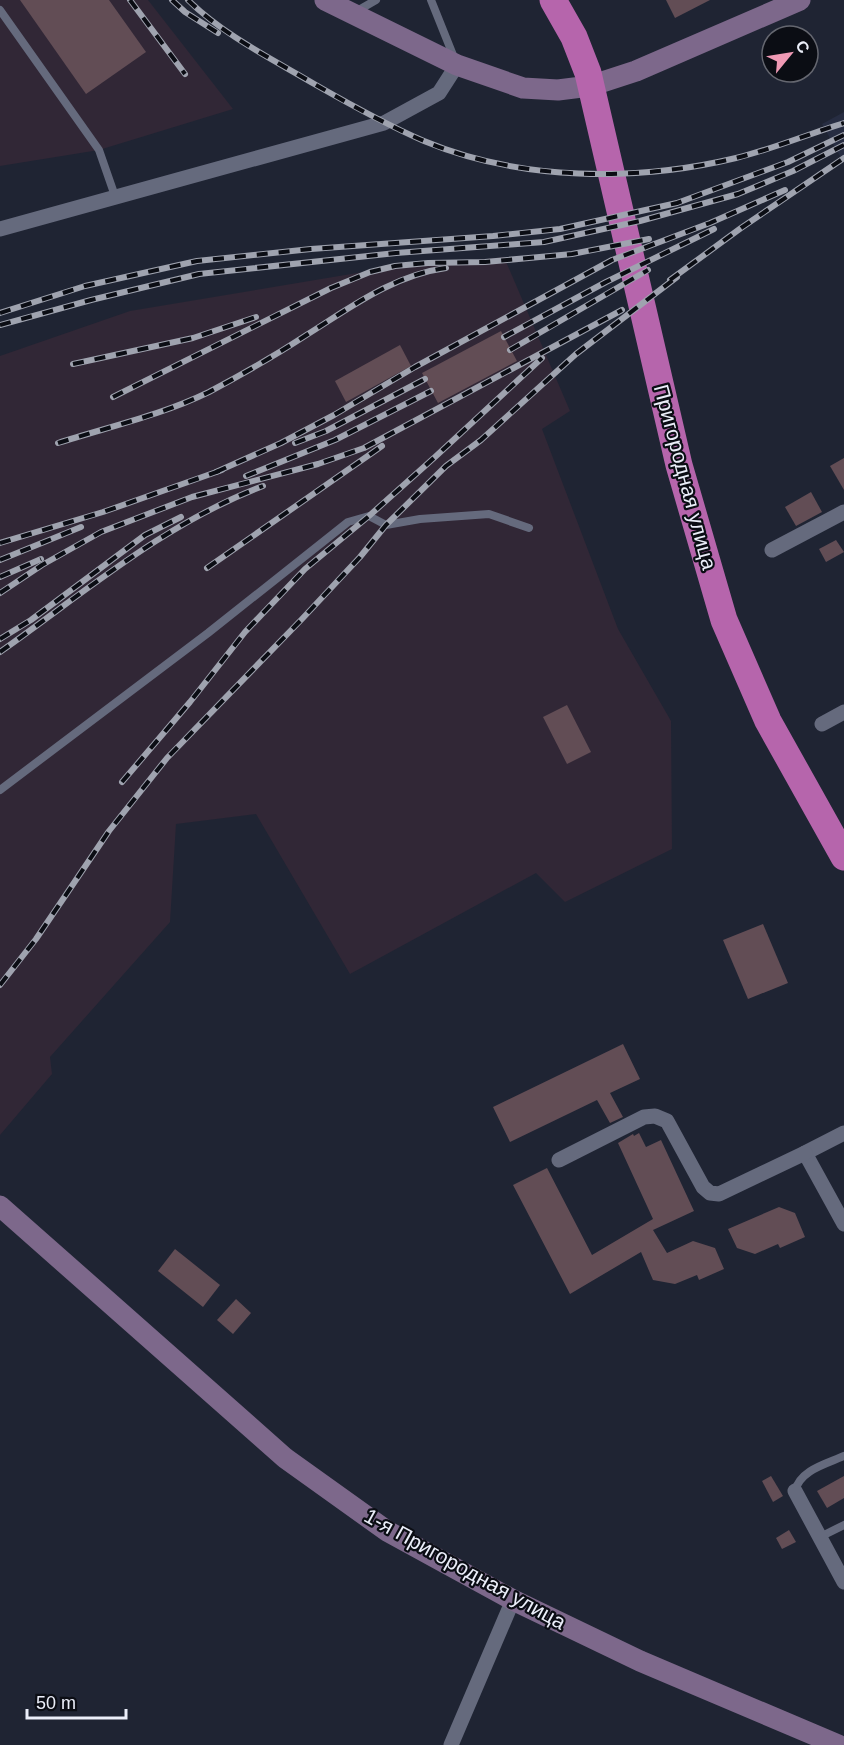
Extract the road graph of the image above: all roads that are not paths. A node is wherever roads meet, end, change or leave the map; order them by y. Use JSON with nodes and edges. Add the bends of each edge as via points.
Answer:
{"nodes":[{"id":1,"x":325,"y":0,"type":"edge"},
{"id":2,"x":376,"y":0,"type":"edge"},
{"id":3,"x":431,"y":0,"type":"edge"},
{"id":4,"x":553,"y":0,"type":"edge"},
{"id":5,"x":800,"y":0,"type":"edge"},
{"id":6,"x":0,"y":10,"type":"edge"},
{"id":7,"x":353,"y":14,"type":"junction"},
{"id":8,"x":457,"y":65,"type":"junction"},
{"id":9,"x":115,"y":196,"type":"junction"},
{"id":10,"x":0,"y":229,"type":"edge"},
{"id":11,"x":844,"y":512,"type":"edge"},
{"id":12,"x":529,"y":528,"type":"dead end"},
{"id":13,"x":772,"y":550,"type":"dead end"},
{"id":14,"x":844,"y":712,"type":"edge"},
{"id":15,"x":822,"y":724,"type":"dead end"},
{"id":16,"x":0,"y":790,"type":"edge"},
{"id":17,"x":844,"y":857,"type":"edge"},
{"id":18,"x":844,"y":1133,"type":"edge"},
{"id":19,"x":805,"y":1153,"type":"junction"},
{"id":20,"x":559,"y":1160,"type":"dead end"},
{"id":21,"x":0,"y":1206,"type":"edge"},
{"id":22,"x":844,"y":1224,"type":"edge"},
{"id":23,"x":844,"y":1456,"type":"edge"},
{"id":24,"x":795,"y":1491,"type":"joint"},
{"id":25,"x":844,"y":1525,"type":"edge"},
{"id":26,"x":820,"y":1538,"type":"junction"},
{"id":27,"x":844,"y":1582,"type":"edge"},
{"id":28,"x":513,"y":1600,"type":"junction"},
{"id":29,"x":451,"y":1745,"type":"edge"},
{"id":30,"x":838,"y":1745,"type":"edge"}],
"edges":[{"from":1,"to":7,"type":"street"},
{"from":2,"to":7,"type":"lane"},
{"from":3,"to":8,"type":"lane"},
{"from":4,"to":17,"type":"highway","name":"Пригородная улица","via":[[588,73],[679,465],[724,620],[768,722]]},
{"from":5,"to":8,"type":"street","via":[[636,72],[590,86],[558,90],[523,88]]},
{"from":6,"to":9,"type":"lane","via":[[99,150]]},
{"from":7,"to":8,"type":"street"},
{"from":8,"to":9,"type":"street","via":[[439,93],[384,123]]},
{"from":9,"to":10,"type":"street"},
{"from":11,"to":13,"type":"street"},
{"from":12,"to":16,"type":"lane","via":[[489,514],[386,525],[369,516],[348,522]]},
{"from":14,"to":15,"type":"street"},
{"from":18,"to":19,"type":"street"},
{"from":19,"to":20,"type":"street","via":[[719,1194],[710,1193],[667,1121],[655,1116],[644,1117]]},
{"from":19,"to":22,"type":"street"},
{"from":21,"to":28,"type":"street","name":"1-я Пригородная улица","via":[[285,1458],[387,1531]]},
{"from":23,"to":24,"type":"lane","via":[[804,1475]]},
{"from":24,"to":26,"type":"street"},
{"from":25,"to":26,"type":"lane"},
{"from":26,"to":27,"type":"street"},
{"from":28,"to":29,"type":"street"},
{"from":28,"to":30,"type":"street","name":"1-я Пригородная улица","via":[[640,1661]]}]}
